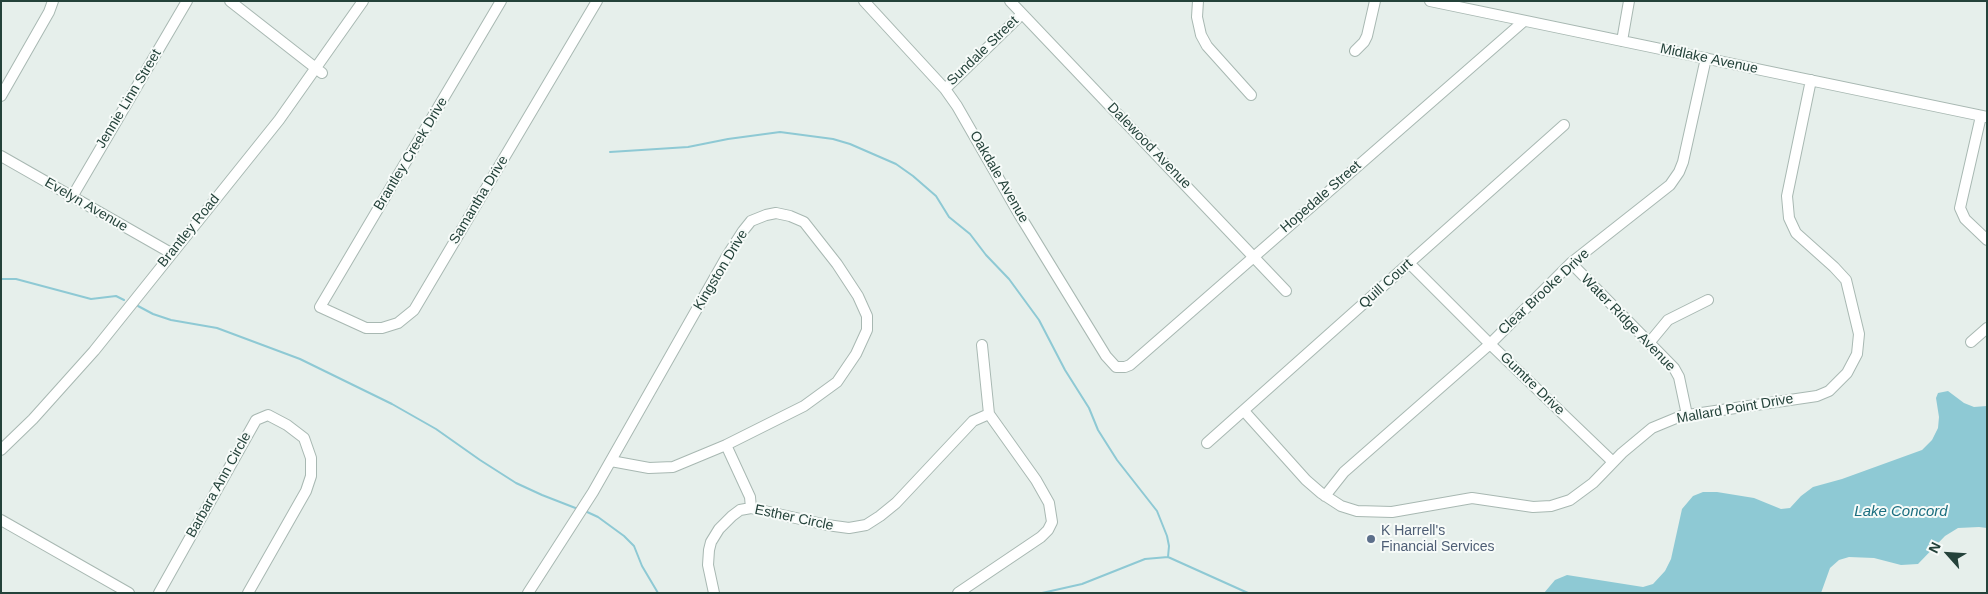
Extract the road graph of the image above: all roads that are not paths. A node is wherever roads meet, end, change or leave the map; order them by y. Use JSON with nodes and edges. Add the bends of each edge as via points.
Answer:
{"nodes":[{"id":1,"x":53,"y":1,"type":"edge"},
{"id":2,"x":187,"y":1,"type":"edge"},
{"id":3,"x":230,"y":1,"type":"edge"},
{"id":4,"x":363,"y":1,"type":"edge"},
{"id":5,"x":501,"y":1,"type":"edge"},
{"id":6,"x":597,"y":1,"type":"edge"},
{"id":7,"x":864,"y":1,"type":"edge"},
{"id":8,"x":1010,"y":1,"type":"edge"},
{"id":9,"x":1198,"y":1,"type":"edge"},
{"id":10,"x":1375,"y":1,"type":"edge"},
{"id":11,"x":1430,"y":1,"type":"edge"},
{"id":12,"x":1629,"y":1,"type":"edge"},
{"id":13,"x":1022,"y":14,"type":"junction"},
{"id":14,"x":1524,"y":21,"type":"junction"},
{"id":15,"x":1622,"y":41,"type":"junction"},
{"id":16,"x":1355,"y":51,"type":"dead end"},
{"id":17,"x":1706,"y":58,"type":"junction"},
{"id":18,"x":319,"y":70,"type":"junction"},
{"id":19,"x":1811,"y":80,"type":"junction"},
{"id":20,"x":945,"y":89,"type":"junction"},
{"id":21,"x":1252,"y":95,"type":"dead end"},
{"id":22,"x":1,"y":96,"type":"edge"},
{"id":23,"x":1984,"y":116,"type":"edge"},
{"id":24,"x":1564,"y":125,"type":"dead end"},
{"id":25,"x":1,"y":156,"type":"edge"},
{"id":26,"x":72,"y":197,"type":"junction"},
{"id":27,"x":1987,"y":240,"type":"edge"},
{"id":28,"x":171,"y":253,"type":"junction"},
{"id":29,"x":1254,"y":256,"type":"junction"},
{"id":30,"x":1409,"y":263,"type":"junction"},
{"id":31,"x":1571,"y":263,"type":"junction"},
{"id":32,"x":1286,"y":291,"type":"dead end"},
{"id":33,"x":1708,"y":300,"type":"dead end"},
{"id":34,"x":320,"y":307,"type":"joint"},
{"id":35,"x":1987,"y":328,"type":"edge"},
{"id":36,"x":1971,"y":342,"type":"dead end"},
{"id":37,"x":1649,"y":343,"type":"junction"},
{"id":38,"x":1490,"y":344,"type":"junction"},
{"id":39,"x":982,"y":345,"type":"dead end"},
{"id":40,"x":1116,"y":367,"type":"joint"},
{"id":41,"x":1244,"y":411,"type":"junction"},
{"id":42,"x":989,"y":414,"type":"junction"},
{"id":43,"x":1687,"y":415,"type":"junction"},
{"id":44,"x":1208,"y":443,"type":"dead end"},
{"id":45,"x":726,"y":445,"type":"junction"},
{"id":46,"x":1,"y":450,"type":"edge"},
{"id":47,"x":611,"y":461,"type":"junction"},
{"id":48,"x":1613,"y":462,"type":"junction"},
{"id":49,"x":1325,"y":496,"type":"junction"},
{"id":50,"x":751,"y":508,"type":"junction"},
{"id":51,"x":1,"y":520,"type":"edge"},
{"id":52,"x":130,"y":593,"type":"edge"},
{"id":53,"x":159,"y":593,"type":"edge"},
{"id":54,"x":248,"y":593,"type":"edge"},
{"id":55,"x":528,"y":593,"type":"edge"},
{"id":56,"x":714,"y":593,"type":"edge"},
{"id":57,"x":958,"y":593,"type":"edge"}],
"edges":[{"from":1,"to":22,"type":"street"},
{"from":2,"to":26,"type":"street","name":"Jennie Linn Street"},
{"from":3,"to":18,"type":"street"},
{"from":4,"to":18,"type":"street","name":"Brantley Road"},
{"from":5,"to":34,"type":"street","name":"Brantley Creek Drive"},
{"from":6,"to":34,"type":"street","name":"Samantha Drive","via":[[414,310],[398,323],[366,328]]},
{"from":7,"to":20,"type":"street","name":"Oakdale Avenue"},
{"from":8,"to":13,"type":"street","name":"Dalewood Avenue"},
{"from":9,"to":21,"type":"street","via":[[1200,34]]},
{"from":10,"to":16,"type":"street","via":[[1367,36]]},
{"from":11,"to":14,"type":"street","name":"Midlake Avenue"},
{"from":12,"to":15,"type":"street"},
{"from":13,"to":20,"type":"street","name":"Sundale Street"},
{"from":13,"to":29,"type":"street","name":"Dalewood Avenue"},
{"from":14,"to":15,"type":"street","name":"Midlake Avenue"},
{"from":14,"to":29,"type":"street","name":"Hopedale Street"},
{"from":15,"to":17,"type":"street","name":"Midlake Avenue"},
{"from":17,"to":19,"type":"street","name":"Midlake Avenue"},
{"from":17,"to":31,"type":"street","name":"Clear Brooke Drive","via":[[1679,172],[1670,185]]},
{"from":18,"to":28,"type":"street","name":"Brantley Road"},
{"from":19,"to":23,"type":"street","name":"Midlake Avenue"},
{"from":19,"to":43,"type":"street","name":"Mallard Point Drive","via":[[1787,196],[1789,218],[1796,232],[1846,280],[1859,334],[1857,354],[1848,373],[1829,391],[1817,396]]},
{"from":20,"to":40,"type":"street","name":"Oakdale Avenue","via":[[1106,356]]},
{"from":23,"to":27,"type":"street","via":[[1960,208],[1965,219]]},
{"from":24,"to":30,"type":"street","name":"Quill Court"},
{"from":25,"to":26,"type":"street","name":"Evelyn Avenue"},
{"from":26,"to":28,"type":"street","name":"Evelyn Avenue"},
{"from":28,"to":46,"type":"street","name":"Brantley Road","via":[[94,350]]},
{"from":29,"to":32,"type":"street","name":"Dalewood Avenue"},
{"from":29,"to":40,"type":"street","name":"Hopedale Street","via":[[1130,365]]},
{"from":30,"to":38,"type":"street","name":"Gumtre Drive"},
{"from":30,"to":41,"type":"street","name":"Quill Court"},
{"from":31,"to":37,"type":"street","name":"Water Ridge Avenue"},
{"from":31,"to":38,"type":"street","name":"Clear Brooke Drive"},
{"from":33,"to":37,"type":"street","via":[[1668,320]]},
{"from":35,"to":36,"type":"street"},
{"from":37,"to":43,"type":"street","name":"Water Ridge Avenue","via":[[1679,377]]},
{"from":38,"to":48,"type":"street","name":"Gumtre Drive"},
{"from":38,"to":49,"type":"street","name":"Clear Brooke Drive","via":[[1344,472]]},
{"from":39,"to":42,"type":"street"},
{"from":41,"to":44,"type":"street","name":"Quill Court"},
{"from":41,"to":49,"type":"street","name":"Mallard Point Drive","via":[[1306,480]]},
{"from":42,"to":50,"type":"street","name":"Esther Circle","via":[[973,421],[896,503],[866,525],[850,528],[827,525]]},
{"from":42,"to":57,"type":"street","via":[[1036,480],[1049,503],[1052,522],[1041,537]]},
{"from":43,"to":48,"type":"street","name":"Mallard Point Drive","via":[[1652,428]]},
{"from":45,"to":47,"type":"street","name":"Kingston Drive","via":[[660,469]]},
{"from":45,"to":47,"type":"street","name":"Kingston Drive","via":[[804,406],[831,388],[849,366],[867,330],[866,309],[837,264],[808,225],[790,216],[766,215],[751,221],[743,231]]},
{"from":45,"to":50,"type":"street","via":[[750,496]]},
{"from":47,"to":55,"type":"street","name":"Kingston Drive"},
{"from":48,"to":49,"type":"street","name":"Mallard Point Drive","via":[[1593,484],[1570,500],[1550,506],[1533,507],[1472,498],[1392,512],[1357,511]]},
{"from":50,"to":56,"type":"street","name":"Esther Circle","via":[[732,516],[711,542],[708,558]]},
{"from":51,"to":52,"type":"street"},
{"from":53,"to":54,"type":"street","name":"Barbara Ann Circle","via":[[256,420],[268,415],[304,438],[311,458],[311,476],[306,491]]}]}
